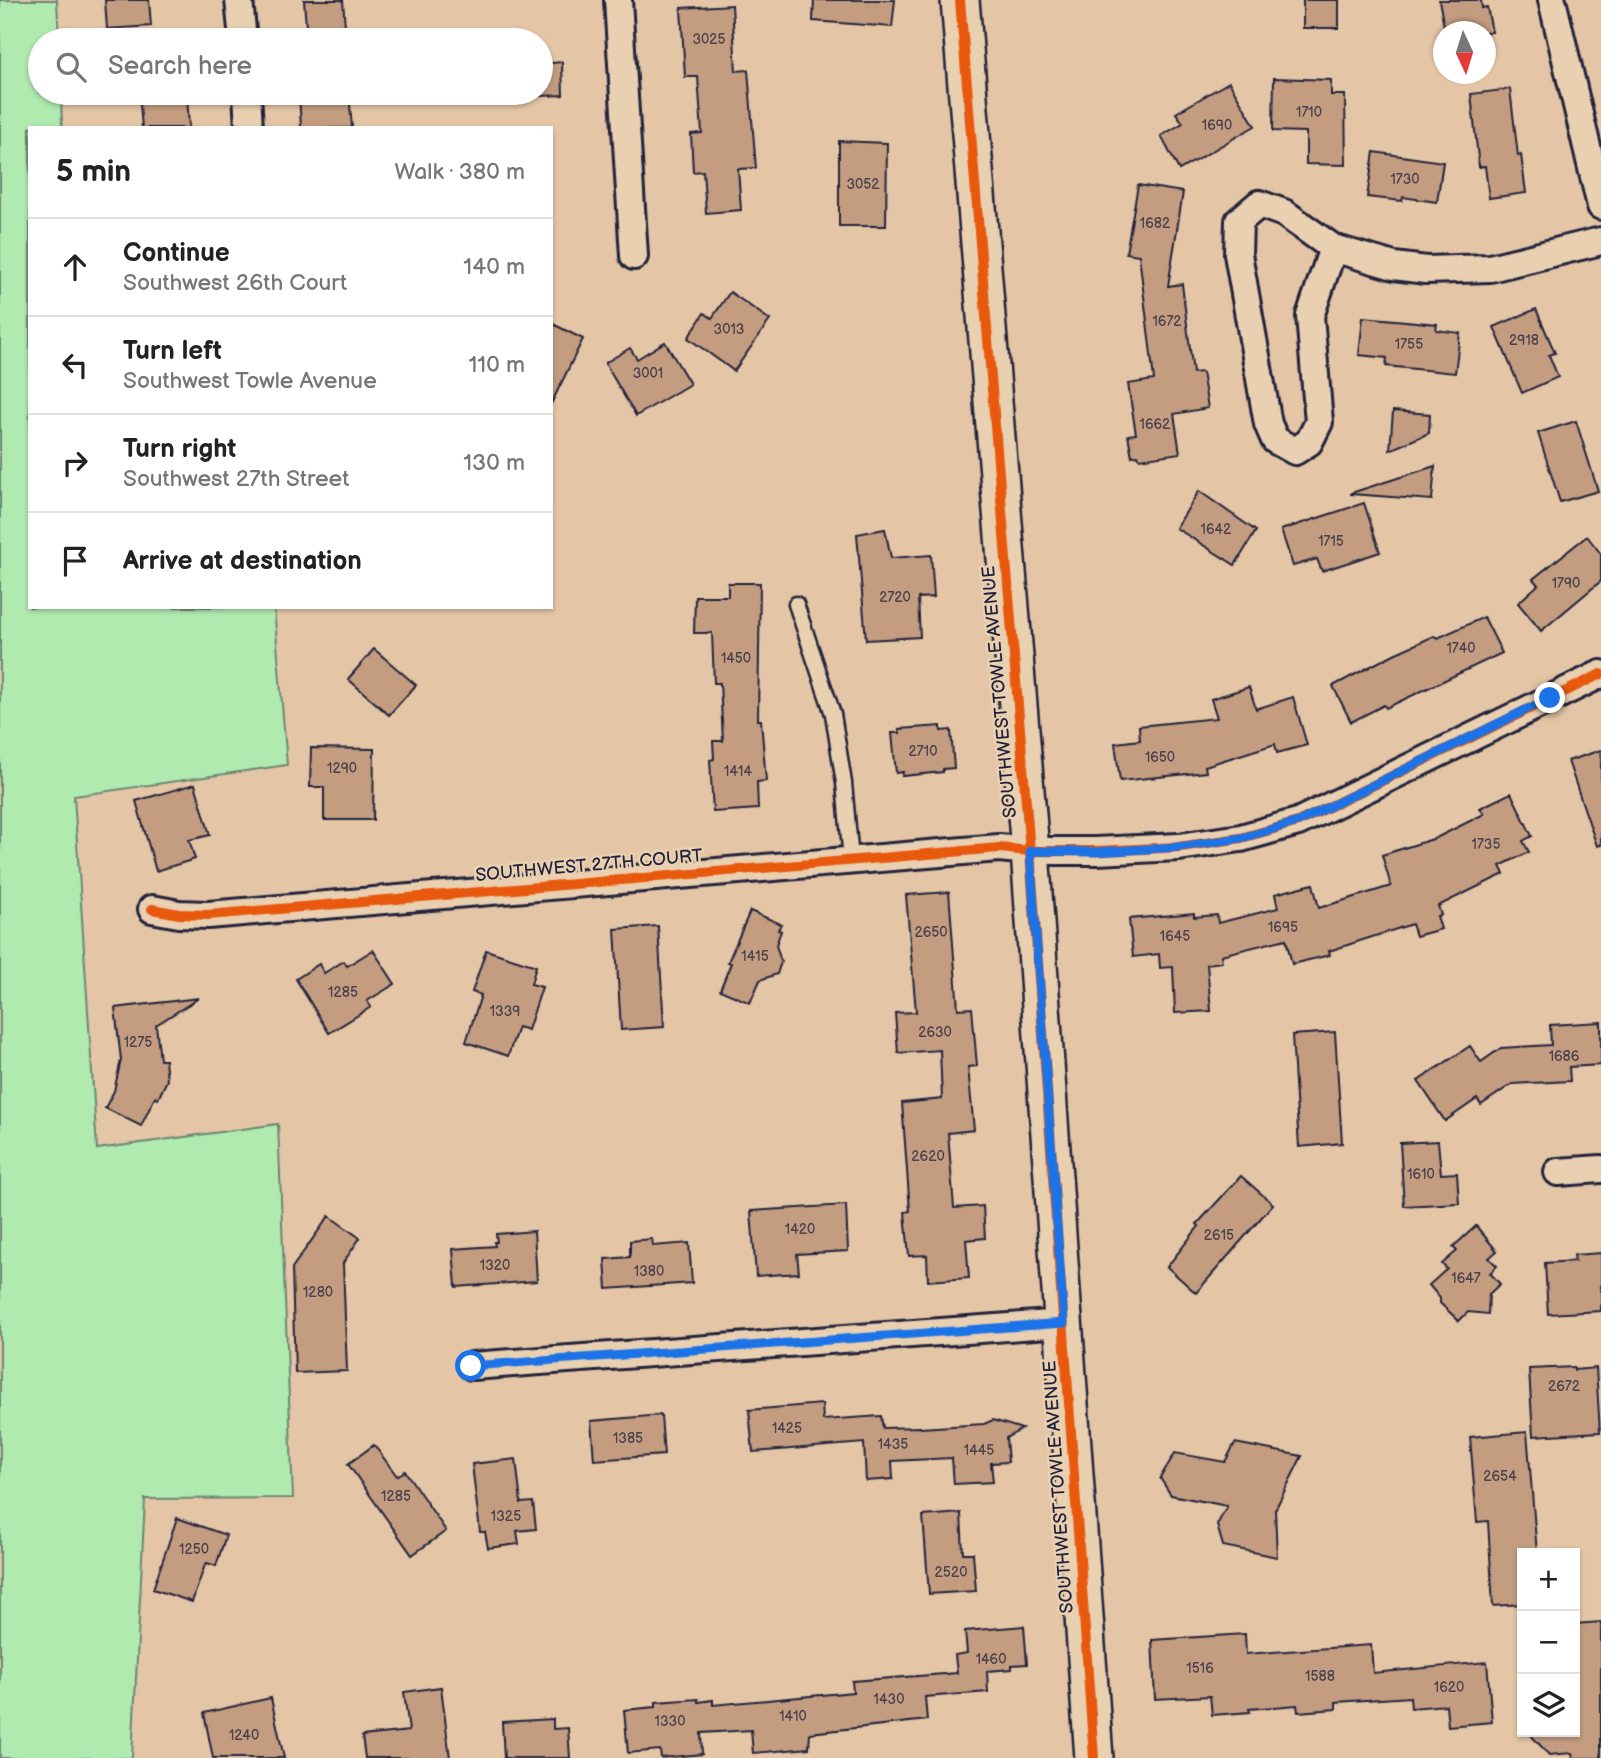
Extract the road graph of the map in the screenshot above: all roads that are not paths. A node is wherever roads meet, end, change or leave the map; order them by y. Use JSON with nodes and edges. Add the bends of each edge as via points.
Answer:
{"nodes":[{"id":1,"x":239,"y":0,"type":"edge"},
{"id":2,"x":618,"y":0,"type":"edge"},
{"id":3,"x":960,"y":0,"type":"edge"},
{"id":4,"x":1552,"y":0,"type":"edge"},
{"id":5,"x":242,"y":28,"type":"edge"},
{"id":6,"x":248,"y":105,"type":"edge"},
{"id":7,"x":250,"y":126,"type":"edge"},
{"id":8,"x":1601,"y":206,"type":"edge"},
{"id":9,"x":1601,"y":241,"type":"edge"},
{"id":10,"x":1333,"y":248,"type":"junction"},
{"id":11,"x":634,"y":256,"type":"dead end"},
{"id":12,"x":796,"y":604,"type":"dead end"},
{"id":13,"x":1601,"y":674,"type":"edge"},
{"id":14,"x":1030,"y":851,"type":"junction"},
{"id":15,"x":851,"y":860,"type":"junction"},
{"id":16,"x":152,"y":909,"type":"dead end"},
{"id":17,"x":1601,"y":1169,"type":"edge"},
{"id":18,"x":1558,"y":1172,"type":"dead end"},
{"id":19,"x":1064,"y":1323,"type":"junction"},
{"id":20,"x":471,"y":1366,"type":"dead end"},
{"id":21,"x":1094,"y":1758,"type":"edge"}],
"edges":[{"from":1,"to":5,"type":"street"},
{"from":2,"to":11,"type":"street"},
{"from":3,"to":14,"type":"main road","name":"SOUTHWEST TOWLE AVENUE"},
{"from":4,"to":8,"type":"street"},
{"from":6,"to":7,"type":"street"},
{"from":9,"to":10,"type":"street","via":[[1490,268],[1458,270],[1394,266]]},
{"from":10,"to":10,"type":"street","via":[[1284,213],[1259,204],[1239,221],[1238,254],[1268,424],[1275,440],[1295,451],[1309,442],[1319,422],[1310,316]]},
{"from":12,"to":15,"type":"lane","via":[[833,714]]},
{"from":13,"to":14,"type":"street","name":"SOUTHWEST 27TH COURT","via":[[1298,822],[1241,838],[1179,847]]},
{"from":14,"to":15,"type":"street","name":"SOUTHWEST 27TH COURT","via":[[999,848]]},
{"from":14,"to":19,"type":"main road","name":"SOUTHWEST TOWLE AVENUE"},
{"from":15,"to":16,"type":"street","name":"SOUTHWEST 27TH COURT","via":[[208,915]]},
{"from":17,"to":18,"type":"street"},
{"from":19,"to":20,"type":"street"},
{"from":19,"to":21,"type":"main road","name":"SOUTHWEST TOWLE AVENUE"}]}
